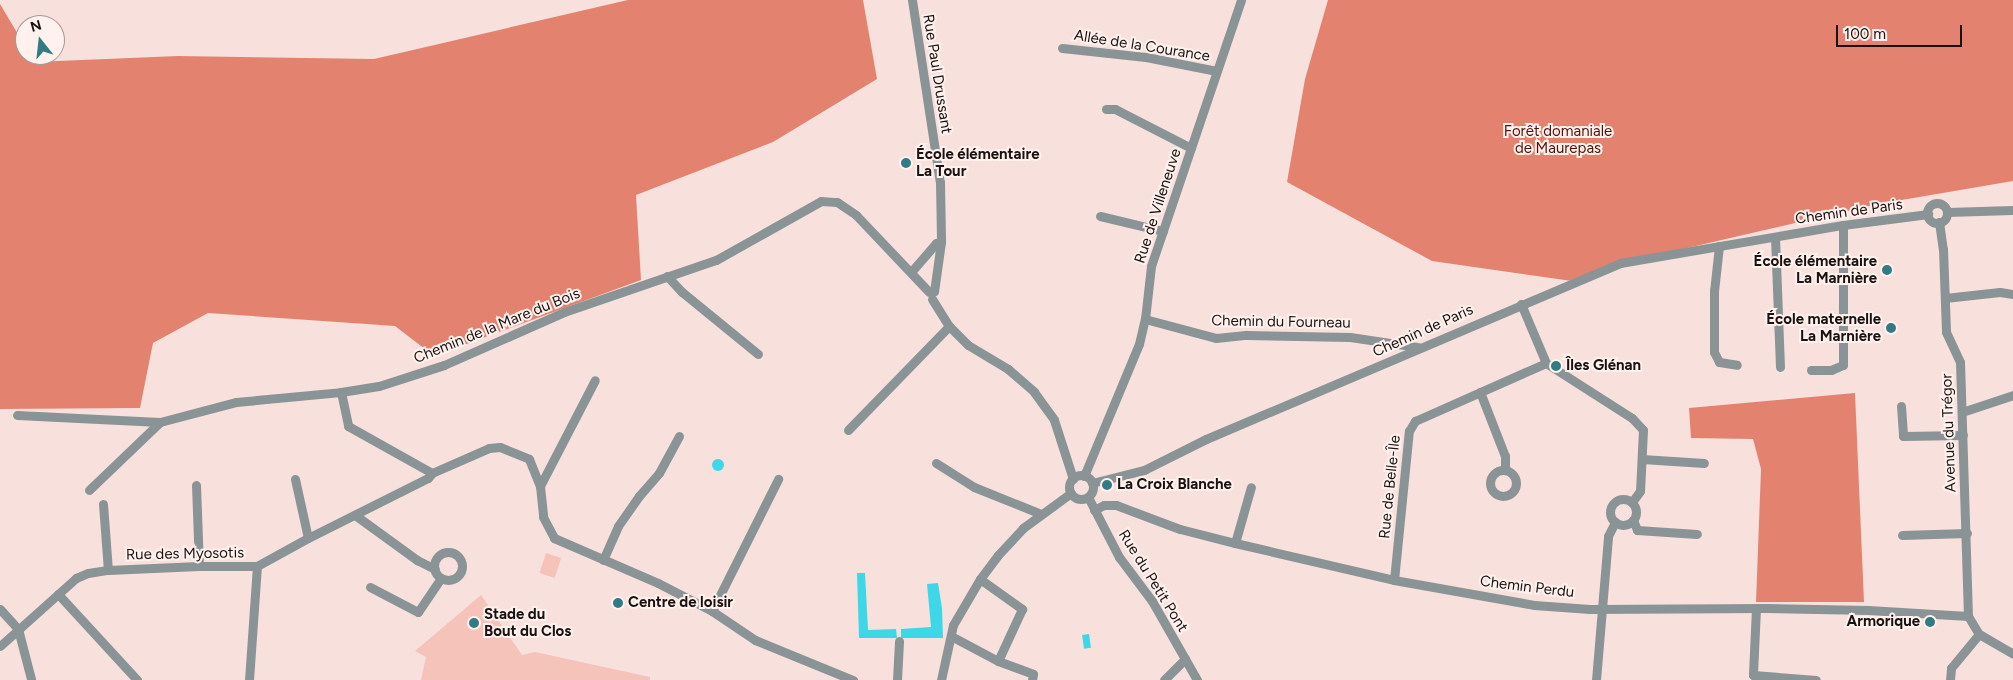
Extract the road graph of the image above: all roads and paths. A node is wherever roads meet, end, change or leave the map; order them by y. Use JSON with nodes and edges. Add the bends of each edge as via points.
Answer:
{"nodes":[{"id":1,"x":912,"y":0,"type":"edge"},
{"id":2,"x":1241,"y":0,"type":"edge"},
{"id":3,"x":1062,"y":48,"type":"dead end"},
{"id":4,"x":1217,"y":71,"type":"junction"},
{"id":5,"x":1106,"y":109,"type":"dead end"},
{"id":6,"x":1191,"y":148,"type":"junction"},
{"id":7,"x":2013,"y":210,"type":"edge"},
{"id":8,"x":1947,"y":212,"type":"junction"},
{"id":9,"x":1928,"y":214,"type":"junction"},
{"id":10,"x":1100,"y":216,"type":"dead end"},
{"id":11,"x":1939,"y":222,"type":"junction"},
{"id":12,"x":1843,"y":225,"type":"junction"},
{"id":13,"x":1163,"y":231,"type":"junction"},
{"id":14,"x":1775,"y":237,"type":"junction"},
{"id":15,"x":941,"y":242,"type":"junction"},
{"id":16,"x":1719,"y":246,"type":"junction"},
{"id":17,"x":911,"y":272,"type":"junction"},
{"id":18,"x":667,"y":276,"type":"junction"},
{"id":19,"x":932,"y":294,"type":"junction"},
{"id":20,"x":2013,"y":294,"type":"edge"},
{"id":21,"x":1945,"y":298,"type":"junction"},
{"id":22,"x":1521,"y":304,"type":"junction"},
{"id":23,"x":1145,"y":319,"type":"junction"},
{"id":24,"x":949,"y":326,"type":"junction"},
{"id":25,"x":1418,"y":347,"type":"junction"},
{"id":26,"x":758,"y":354,"type":"dead end"},
{"id":27,"x":1546,"y":363,"type":"junction"},
{"id":28,"x":1737,"y":365,"type":"dead end"},
{"id":29,"x":1780,"y":367,"type":"dead end"},
{"id":30,"x":1811,"y":370,"type":"dead end"},
{"id":31,"x":595,"y":380,"type":"dead end"},
{"id":32,"x":341,"y":392,"type":"junction"},
{"id":33,"x":1480,"y":392,"type":"junction"},
{"id":34,"x":2013,"y":395,"type":"edge"},
{"id":35,"x":1901,"y":406,"type":"dead end"},
{"id":36,"x":1962,"y":412,"type":"junction"},
{"id":37,"x":18,"y":415,"type":"dead end"},
{"id":38,"x":160,"y":422,"type":"junction"},
{"id":39,"x":848,"y":430,"type":"dead end"},
{"id":40,"x":1963,"y":435,"type":"junction"},
{"id":41,"x":679,"y":436,"type":"dead end"},
{"id":42,"x":1642,"y":459,"type":"junction"},
{"id":43,"x":936,"y":463,"type":"dead end"},
{"id":44,"x":1704,"y":463,"type":"dead end"},
{"id":45,"x":1505,"y":469,"type":"dead end"},
{"id":46,"x":432,"y":473,"type":"junction"},
{"id":47,"x":1084,"y":476,"type":"junction"},
{"id":48,"x":295,"y":479,"type":"dead end"},
{"id":49,"x":778,"y":479,"type":"dead end"},
{"id":50,"x":1073,"y":479,"type":"junction"},
{"id":51,"x":1092,"y":483,"type":"junction"},
{"id":52,"x":196,"y":485,"type":"dead end"},
{"id":53,"x":540,"y":486,"type":"junction"},
{"id":54,"x":1251,"y":487,"type":"dead end"},
{"id":55,"x":89,"y":490,"type":"dead end"},
{"id":56,"x":1071,"y":493,"type":"junction"},
{"id":57,"x":1088,"y":497,"type":"junction"},
{"id":58,"x":1632,"y":502,"type":"junction"},
{"id":59,"x":103,"y":504,"type":"dead end"},
{"id":60,"x":1094,"y":510,"type":"junction"},
{"id":61,"x":355,"y":514,"type":"junction"},
{"id":62,"x":1041,"y":514,"type":"junction"},
{"id":63,"x":1633,"y":520,"type":"junction"},
{"id":64,"x":1615,"y":522,"type":"junction"},
{"id":65,"x":1966,"y":533,"type":"junction"},
{"id":66,"x":1697,"y":534,"type":"dead end"},
{"id":67,"x":1902,"y":535,"type":"dead end"},
{"id":68,"x":308,"y":538,"type":"junction"},
{"id":69,"x":1235,"y":543,"type":"junction"},
{"id":70,"x":603,"y":560,"type":"junction"},
{"id":71,"x":199,"y":566,"type":"junction"},
{"id":72,"x":258,"y":566,"type":"junction"},
{"id":73,"x":434,"y":569,"type":"junction"},
{"id":74,"x":108,"y":570,"type":"junction"},
{"id":75,"x":441,"y":578,"type":"junction"},
{"id":76,"x":980,"y":579,"type":"junction"},
{"id":77,"x":1394,"y":580,"type":"junction"},
{"id":78,"x":370,"y":587,"type":"dead end"},
{"id":79,"x":58,"y":594,"type":"junction"},
{"id":80,"x":1603,"y":608,"type":"junction"},
{"id":81,"x":1756,"y":608,"type":"junction"},
{"id":82,"x":0,"y":609,"type":"edge"},
{"id":83,"x":712,"y":611,"type":"junction"},
{"id":84,"x":1968,"y":616,"type":"junction"},
{"id":85,"x":18,"y":629,"type":"junction"},
{"id":86,"x":1979,"y":634,"type":"junction"},
{"id":87,"x":950,"y":636,"type":"junction"},
{"id":88,"x":899,"y":642,"type":"dead end"},
{"id":89,"x":0,"y":646,"type":"edge"},
{"id":90,"x":2013,"y":654,"type":"edge"},
{"id":91,"x":1185,"y":659,"type":"junction"},
{"id":92,"x":998,"y":661,"type":"junction"},
{"id":93,"x":31,"y":679,"type":"edge"},
{"id":94,"x":137,"y":680,"type":"edge"},
{"id":95,"x":249,"y":680,"type":"edge"},
{"id":96,"x":853,"y":680,"type":"edge"},
{"id":97,"x":898,"y":680,"type":"edge"},
{"id":98,"x":941,"y":680,"type":"edge"},
{"id":99,"x":1032,"y":680,"type":"edge"},
{"id":100,"x":1164,"y":680,"type":"edge"},
{"id":101,"x":1197,"y":680,"type":"edge"},
{"id":102,"x":1596,"y":680,"type":"edge"},
{"id":103,"x":1816,"y":680,"type":"edge"},
{"id":104,"x":1950,"y":680,"type":"edge"}],
"edges":[{"from":1,"to":15,"type":"street","name":"Rue Paul Drussant","via":[[940,182]]},
{"from":2,"to":4,"type":"street","name":"Rue de Villeneuve"},
{"from":3,"to":4,"type":"street","name":"Allée de la Courance"},
{"from":4,"to":6,"type":"street","name":"Rue de Villeneuve"},
{"from":5,"to":6,"type":"street","via":[[1116,109]]},
{"from":6,"to":13,"type":"street","name":"Rue de Villeneuve"},
{"from":7,"to":8,"type":"street"},
{"from":8,"to":9,"type":"street","via":[[1938,203],[1930,206]]},
{"from":8,"to":11,"type":"street","via":[[1946,218]]},
{"from":9,"to":11,"type":"street","via":[[1933,221]]},
{"from":9,"to":12,"type":"street","name":"Chemin de Paris"},
{"from":10,"to":13,"type":"street"},
{"from":11,"to":21,"type":"street","name":"Avenue du Trégor"},
{"from":12,"to":14,"type":"street","name":"Chemin de Paris"},
{"from":12,"to":30,"type":"street","via":[[1843,365],[1831,370]]},
{"from":13,"to":23,"type":"street","name":"Rue de Villeneuve","via":[[1150,266]]},
{"from":14,"to":16,"type":"street","name":"Chemin de Paris"},
{"from":14,"to":29,"type":"street"},
{"from":15,"to":17,"type":"street","via":[[936,243]]},
{"from":15,"to":19,"type":"street","name":"Rue Paul Drussant"},
{"from":16,"to":22,"type":"street","name":"Chemin de Paris","via":[[1620,263]]},
{"from":16,"to":28,"type":"street","via":[[1714,291],[1714,352],[1719,362]]},
{"from":17,"to":18,"type":"street","name":"Chemin de la Mare du Bois","via":[[856,215],[837,202],[821,201],[716,260]]},
{"from":17,"to":19,"type":"street","name":"Chemin de la Mare du Bois"},
{"from":18,"to":26,"type":"street"},
{"from":18,"to":32,"type":"street","name":"Chemin de la Mare du Bois","via":[[564,312],[444,365],[379,386]]},
{"from":19,"to":24,"type":"street"},
{"from":20,"to":21,"type":"street","via":[[2000,292]]},
{"from":21,"to":36,"type":"street","name":"Avenue du Trégor","via":[[1946,332],[1960,362]]},
{"from":22,"to":25,"type":"street","name":"Chemin de Paris"},
{"from":22,"to":27,"type":"street"},
{"from":23,"to":25,"type":"street","name":"Chemin du Fourneau","via":[[1216,338],[1350,337]]},
{"from":23,"to":47,"type":"street","name":"Rue de Villeneuve","via":[[1139,344]]},
{"from":24,"to":39,"type":"street"},
{"from":24,"to":50,"type":"street","via":[[968,345],[1008,369],[1034,392],[1054,420]]},
{"from":25,"to":51,"type":"street","name":"Chemin de Paris","via":[[1206,439],[1144,470]]},
{"from":27,"to":33,"type":"street","name":"Rue de Belle-Île"},
{"from":27,"to":42,"type":"street","via":[[1639,424],[1644,430]]},
{"from":31,"to":53,"type":"street"},
{"from":32,"to":38,"type":"street","name":"Chemin de la Mare du Bois","via":[[236,402]]},
{"from":32,"to":46,"type":"street","via":[[348,426]]},
{"from":33,"to":45,"type":"street","via":[[1505,456]]},
{"from":33,"to":77,"type":"street","name":"Rue de Belle-Île","via":[[1415,421],[1409,432]]},
{"from":34,"to":36,"type":"street"},
{"from":35,"to":40,"type":"street","via":[[1903,436]]},
{"from":36,"to":40,"type":"street","name":"Avenue du Trégor"},
{"from":37,"to":38,"type":"street","name":"Chemin de la Mare du Bois"},
{"from":38,"to":55,"type":"street"},
{"from":40,"to":65,"type":"street","name":"Avenue du Trégor"},
{"from":41,"to":70,"type":"street","via":[[659,473],[618,526]]},
{"from":42,"to":44,"type":"street"},
{"from":42,"to":58,"type":"street","via":[[1640,491]]},
{"from":43,"to":62,"type":"street","via":[[974,487]]},
{"from":46,"to":53,"type":"street","name":"Rue des Myosotis","via":[[489,448],[500,447],[529,459]]},
{"from":46,"to":61,"type":"street","name":"Rue des Myosotis","via":[[428,478]]},
{"from":47,"to":50,"type":"street"},
{"from":47,"to":51,"type":"street"},
{"from":48,"to":68,"type":"street"},
{"from":49,"to":83,"type":"street"},
{"from":50,"to":56,"type":"street"},
{"from":51,"to":57,"type":"street"},
{"from":52,"to":71,"type":"street"},
{"from":53,"to":70,"type":"street","via":[[543,517],[554,538]]},
{"from":54,"to":69,"type":"street"},
{"from":56,"to":57,"type":"street","via":[[1077,498]]},
{"from":56,"to":62,"type":"street"},
{"from":57,"to":60,"type":"street","name":"Rue du Petit Pont"},
{"from":58,"to":63,"type":"street","via":[[1636,513]]},
{"from":58,"to":64,"type":"street","via":[[1620,500],[1614,504],[1611,515]]},
{"from":59,"to":74,"type":"street"},
{"from":60,"to":69,"type":"street","name":"Chemin Perdu","via":[[1104,505],[1116,505],[1180,529]]},
{"from":60,"to":91,"type":"street","name":"Rue du Petit Pont","via":[[1119,557],[1152,601]]},
{"from":61,"to":68,"type":"street","name":"Rue des Myosotis"},
{"from":61,"to":73,"type":"street"},
{"from":62,"to":76,"type":"street","via":[[1004,548]]},
{"from":63,"to":64,"type":"street","via":[[1626,524]]},
{"from":63,"to":66,"type":"street","via":[[1637,530]]},
{"from":64,"to":80,"type":"street","via":[[1608,536]]},
{"from":65,"to":67,"type":"street"},
{"from":65,"to":84,"type":"street","name":"Avenue du Trégor"},
{"from":68,"to":72,"type":"street","name":"Rue des Myosotis"},
{"from":69,"to":77,"type":"street","name":"Chemin Perdu"},
{"from":70,"to":83,"type":"street"},
{"from":71,"to":72,"type":"street","name":"Rue des Myosotis"},
{"from":71,"to":74,"type":"street","name":"Rue des Myosotis"},
{"from":72,"to":95,"type":"street"},
{"from":73,"to":75,"type":"street"},
{"from":73,"to":75,"type":"street","via":[[442,553],[452,552],[459,558],[462,566],[458,575],[450,580]]},
{"from":74,"to":79,"type":"street","name":"Rue des Myosotis","via":[[76,578]]},
{"from":75,"to":78,"type":"street","via":[[418,612]]},
{"from":76,"to":87,"type":"street"},
{"from":76,"to":92,"type":"street","via":[[1022,608]]},
{"from":77,"to":80,"type":"street","name":"Chemin Perdu","via":[[1534,605]]},
{"from":79,"to":85,"type":"street","name":"Rue des Myosotis"},
{"from":79,"to":94,"type":"street"},
{"from":80,"to":81,"type":"street","name":"Chemin Perdu"},
{"from":80,"to":102,"type":"street"},
{"from":81,"to":84,"type":"street","name":"Chemin Perdu"},
{"from":81,"to":103,"type":"street","via":[[1753,675]]},
{"from":82,"to":85,"type":"street"},
{"from":83,"to":96,"type":"street","via":[[755,640]]},
{"from":84,"to":86,"type":"street"},
{"from":85,"to":89,"type":"street","name":"Rue des Myosotis"},
{"from":85,"to":93,"type":"street"},
{"from":86,"to":90,"type":"street"},
{"from":86,"to":104,"type":"street","via":[[1951,668]]},
{"from":87,"to":92,"type":"street"},
{"from":87,"to":98,"type":"street"},
{"from":88,"to":97,"type":"street"},
{"from":91,"to":100,"type":"street"},
{"from":91,"to":101,"type":"street","name":"Rue du Petit Pont"},
{"from":92,"to":99,"type":"street","via":[[1033,674]]}]}
